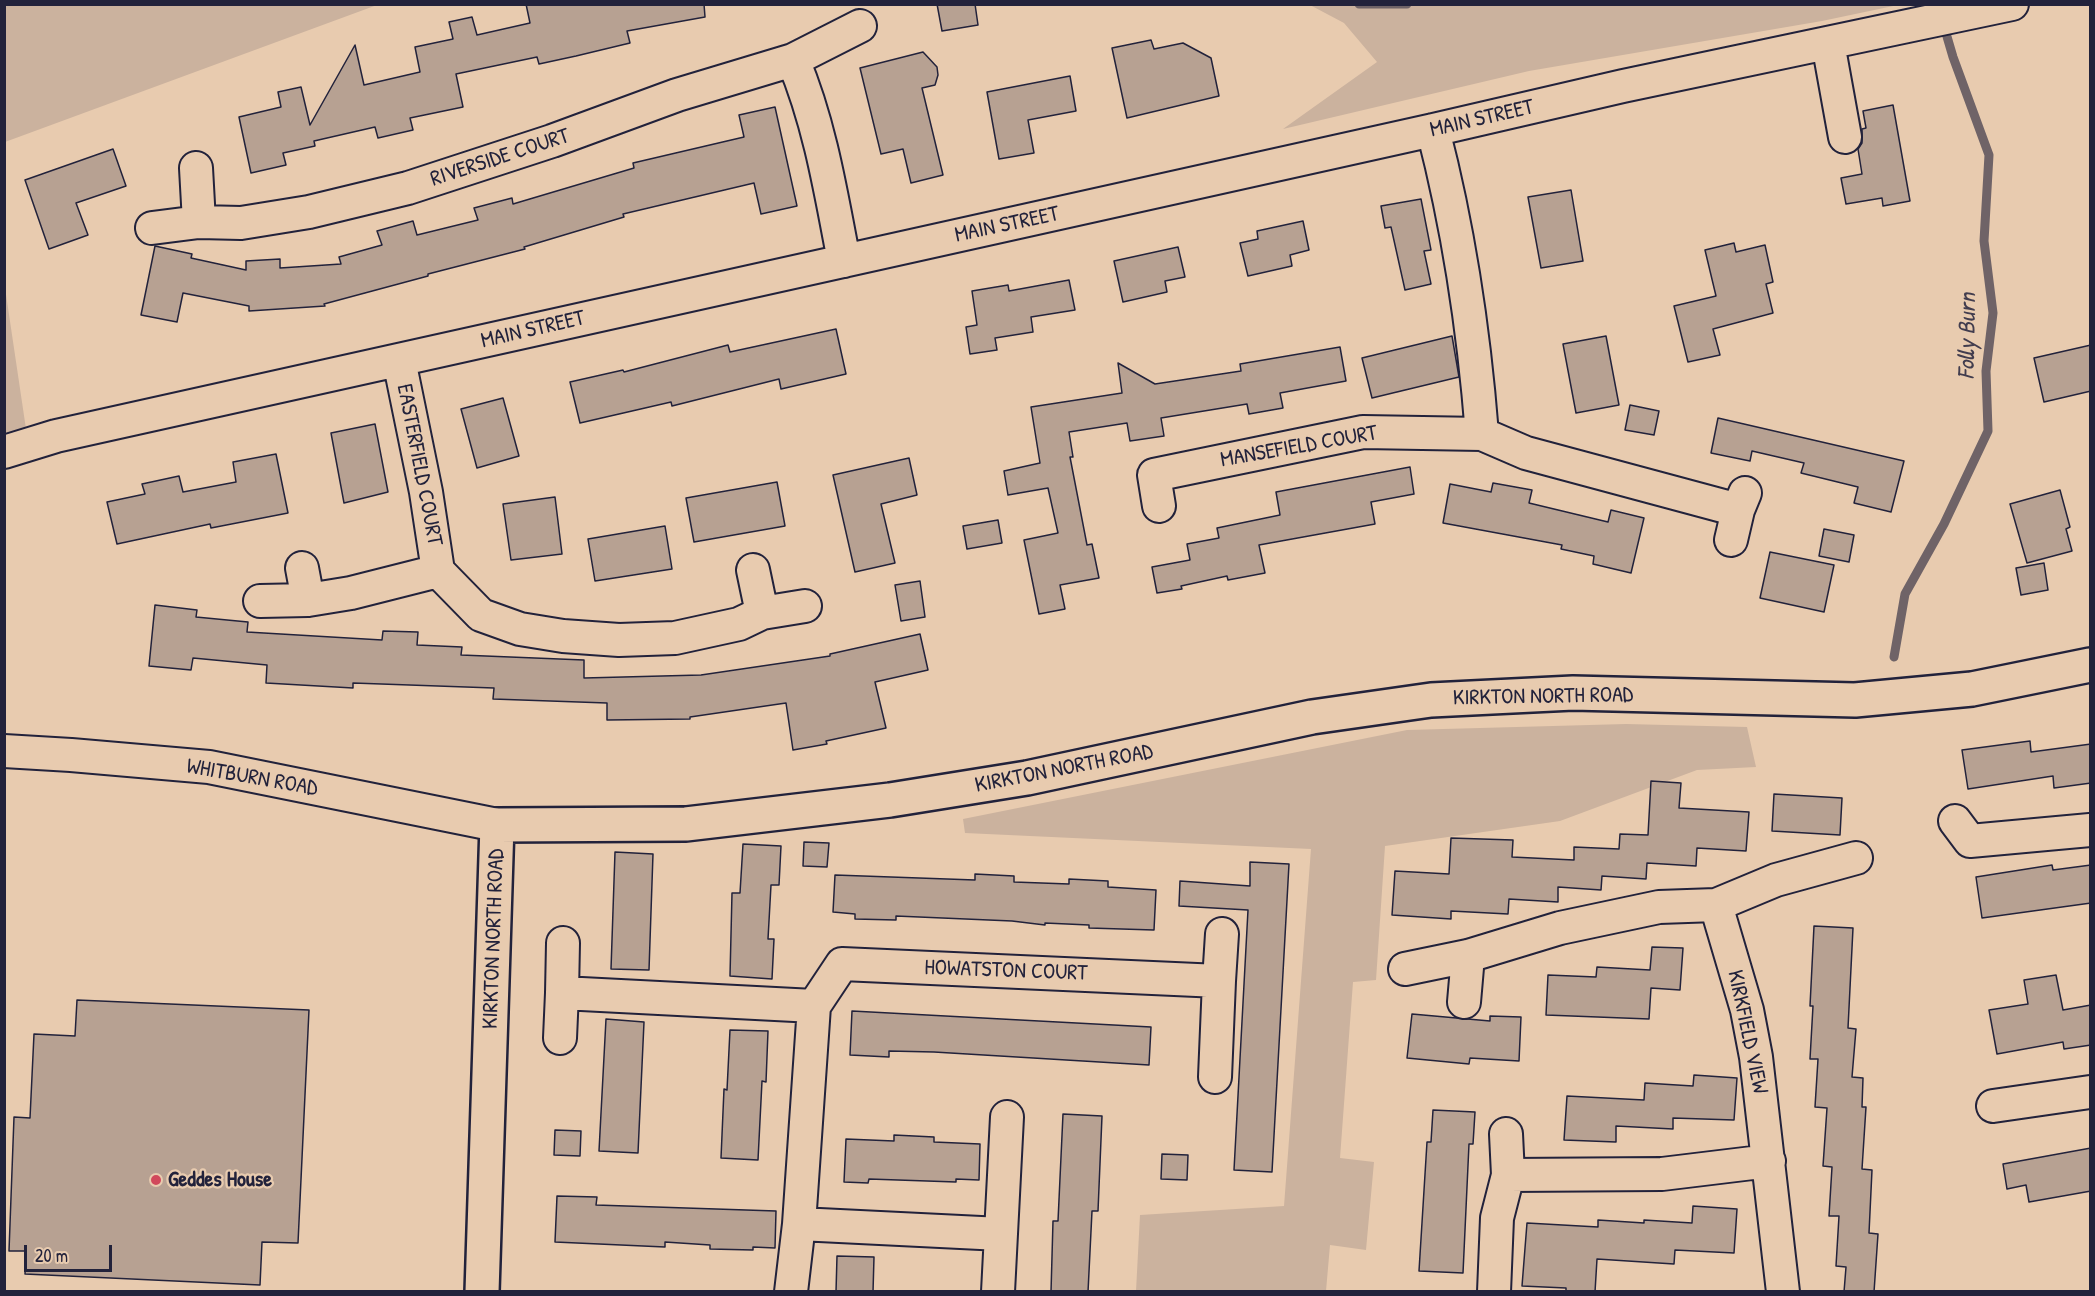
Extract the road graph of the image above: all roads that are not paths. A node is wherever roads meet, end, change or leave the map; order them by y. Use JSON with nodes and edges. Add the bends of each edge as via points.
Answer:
{"nodes":[{"id":1,"x":2012,"y":4,"type":"edge"},
{"id":2,"x":860,"y":26,"type":"dead end"},
{"id":3,"x":1828,"y":43,"type":"junction"},
{"id":4,"x":794,"y":60,"type":"junction"},
{"id":5,"x":1433,"y":130,"type":"junction"},
{"id":6,"x":1845,"y":137,"type":"dead end"},
{"id":7,"x":196,"y":168,"type":"dead end"},
{"id":8,"x":199,"y":222,"type":"junction"},
{"id":9,"x":152,"y":228,"type":"dead end"},
{"id":10,"x":844,"y":261,"type":"junction"},
{"id":11,"x":399,"y":360,"type":"junction"},
{"id":12,"x":1482,"y":434,"type":"junction"},
{"id":13,"x":4,"y":452,"type":"edge"},
{"id":14,"x":1160,"y":506,"type":"dead end"},
{"id":15,"x":1731,"y":540,"type":"dead end"},
{"id":16,"x":302,"y":568,"type":"dead end"},
{"id":17,"x":753,"y":570,"type":"dead end"},
{"id":18,"x":438,"y":571,"type":"junction"},
{"id":19,"x":308,"y":600,"type":"junction"},
{"id":20,"x":260,"y":601,"type":"dead end"},
{"id":21,"x":805,"y":606,"type":"dead end"},
{"id":22,"x":762,"y":613,"type":"junction"},
{"id":23,"x":2091,"y":665,"type":"edge"},
{"id":24,"x":4,"y":751,"type":"edge"},
{"id":25,"x":1955,"y":821,"type":"dead end"},
{"id":26,"x":497,"y":825,"type":"junction"},
{"id":27,"x":2091,"y":830,"type":"edge"},
{"id":28,"x":1856,"y":858,"type":"dead end"},
{"id":29,"x":1716,"y":904,"type":"junction"},
{"id":30,"x":1222,"y":934,"type":"dead end"},
{"id":31,"x":563,"y":943,"type":"dead end"},
{"id":32,"x":1468,"y":956,"type":"junction"},
{"id":33,"x":1404,"y":969,"type":"dead end"},
{"id":34,"x":1219,"y":981,"type":"junction"},
{"id":35,"x":562,"y":993,"type":"junction"},
{"id":36,"x":1464,"y":1002,"type":"dead end"},
{"id":37,"x":814,"y":1005,"type":"junction"},
{"id":38,"x":560,"y":1038,"type":"dead end"},
{"id":39,"x":1215,"y":1077,"type":"dead end"},
{"id":40,"x":2091,"y":1092,"type":"edge"},
{"id":41,"x":1993,"y":1106,"type":"dead end"},
{"id":42,"x":1007,"y":1117,"type":"dead end"},
{"id":43,"x":1506,"y":1134,"type":"dead end"},
{"id":44,"x":1769,"y":1161,"type":"junction"},
{"id":45,"x":1508,"y":1175,"type":"junction"},
{"id":46,"x":799,"y":1224,"type":"junction"},
{"id":47,"x":1001,"y":1234,"type":"junction"},
{"id":48,"x":482,"y":1292,"type":"edge"},
{"id":49,"x":791,"y":1292,"type":"edge"},
{"id":50,"x":998,"y":1292,"type":"edge"},
{"id":51,"x":1494,"y":1292,"type":"edge"},
{"id":52,"x":1783,"y":1292,"type":"edge"}],
"edges":[{"from":1,"to":3,"type":"street","name":"MAIN STREET"},
{"from":2,"to":4,"type":"street","name":"RIVERSIDE COURT"},
{"from":3,"to":5,"type":"street","name":"MAIN STREET"},
{"from":3,"to":6,"type":"street"},
{"from":4,"to":8,"type":"street","name":"RIVERSIDE COURT","via":[[677,95],[408,188],[309,212],[242,223]]},
{"from":4,"to":10,"type":"street","via":[[810,104]]},
{"from":5,"to":10,"type":"street","name":"MAIN STREET"},
{"from":5,"to":12,"type":"street","via":[[1464,279]]},
{"from":7,"to":8,"type":"street"},
{"from":8,"to":9,"type":"street","name":"RIVERSIDE COURT"},
{"from":10,"to":11,"type":"street","name":"MAIN STREET"},
{"from":11,"to":13,"type":"street","name":"MAIN STREET","via":[[56,436]]},
{"from":11,"to":18,"type":"street","name":"EASTERFIELD COURT"},
{"from":12,"to":14,"type":"street","name":"MANSEFIELD COURT","via":[[1364,432],[1141,477]]},
{"from":12,"to":15,"type":"street","name":"MANSEFIELD COURT","via":[[1527,453],[1741,501]]},
{"from":16,"to":19,"type":"street"},
{"from":17,"to":22,"type":"street"},
{"from":18,"to":19,"type":"street","name":"EASTERFIELD COURT"},
{"from":18,"to":22,"type":"street","name":"EASTERFIELD COURT","via":[[481,615],[520,629],[563,636],[675,638],[739,624]]},
{"from":19,"to":20,"type":"street","name":"EASTERFIELD COURT"},
{"from":21,"to":22,"type":"street","name":"EASTERFIELD COURT"},
{"from":23,"to":26,"type":"main road","name":"KIRKTON NORTH ROAD","via":[[1972,689],[1855,700],[1573,693],[1431,700],[1312,717],[1027,778],[890,800],[686,824]]},
{"from":24,"to":26,"type":"street","name":"WHITBURN ROAD","via":[[209,767]]},
{"from":25,"to":27,"type":"street","via":[[1970,841]]},
{"from":26,"to":48,"type":"main road","name":"KIRKTON NORTH ROAD"},
{"from":28,"to":29,"type":"street","via":[[1776,880]]},
{"from":29,"to":32,"type":"street","via":[[1648,910],[1560,928]]},
{"from":29,"to":44,"type":"street","name":"KIRKFIELD VIEW","via":[[1747,1010]]},
{"from":30,"to":34,"type":"street"},
{"from":31,"to":35,"type":"street"},
{"from":32,"to":33,"type":"street"},
{"from":32,"to":36,"type":"street"},
{"from":34,"to":37,"type":"street","name":"HOWATSTON COURT","via":[[842,964]]},
{"from":34,"to":39,"type":"street"},
{"from":35,"to":37,"type":"street"},
{"from":35,"to":38,"type":"street"},
{"from":37,"to":46,"type":"street"},
{"from":40,"to":41,"type":"street"},
{"from":42,"to":47,"type":"street"},
{"from":43,"to":45,"type":"street"},
{"from":44,"to":45,"type":"street","via":[[1662,1174]]},
{"from":44,"to":52,"type":"street","name":"KIRKFIELD VIEW"},
{"from":45,"to":51,"type":"street","via":[[1497,1218]]},
{"from":46,"to":47,"type":"street"},
{"from":46,"to":49,"type":"street"},
{"from":47,"to":50,"type":"street"}]}
